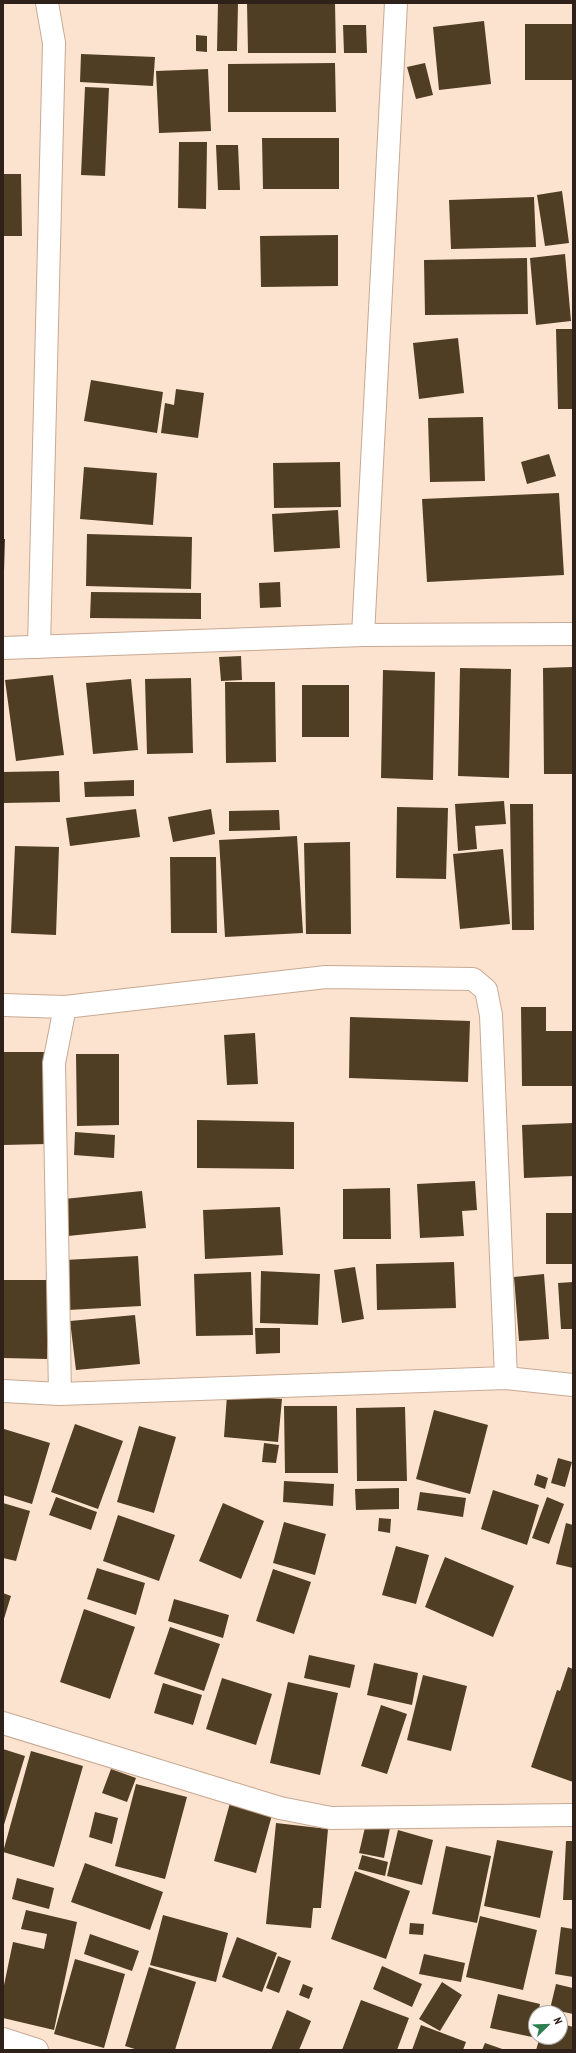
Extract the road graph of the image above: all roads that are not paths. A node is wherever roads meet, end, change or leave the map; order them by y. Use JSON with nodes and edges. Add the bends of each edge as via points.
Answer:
{"nodes":[{"id":1,"x":47,"y":3,"type":"edge"},
{"id":2,"x":396,"y":3,"type":"edge"},
{"id":3,"x":573,"y":634,"type":"edge"},
{"id":4,"x":363,"y":635,"type":"junction"},
{"id":5,"x":39,"y":647,"type":"junction"},
{"id":6,"x":3,"y":648,"type":"edge"},
{"id":7,"x":3,"y":1004,"type":"edge"},
{"id":8,"x":65,"y":1007,"type":"junction"},
{"id":9,"x":506,"y":1378,"type":"junction"},
{"id":10,"x":573,"y":1385,"type":"edge"},
{"id":11,"x":3,"y":1391,"type":"edge"},
{"id":12,"x":60,"y":1394,"type":"junction"},
{"id":13,"x":3,"y":1723,"type":"edge"},
{"id":14,"x":573,"y":1815,"type":"edge"},
{"id":15,"x":3,"y":2039,"type":"edge"},
{"id":16,"x":37,"y":2050,"type":"edge"}],
"edges":[{"from":1,"to":5,"type":"street","via":[[54,43]]},
{"from":2,"to":4,"type":"street"},
{"from":3,"to":4,"type":"street"},
{"from":4,"to":5,"type":"street"},
{"from":5,"to":6,"type":"street"},
{"from":7,"to":8,"type":"street"},
{"from":8,"to":9,"type":"street","via":[[326,977],[473,979],[486,990],[491,1015]]},
{"from":8,"to":12,"type":"street","via":[[54,1063]]},
{"from":9,"to":10,"type":"street"},
{"from":9,"to":12,"type":"street"},
{"from":11,"to":12,"type":"street"},
{"from":13,"to":14,"type":"street","via":[[280,1808],[331,1818]]},
{"from":15,"to":16,"type":"street"}]}
